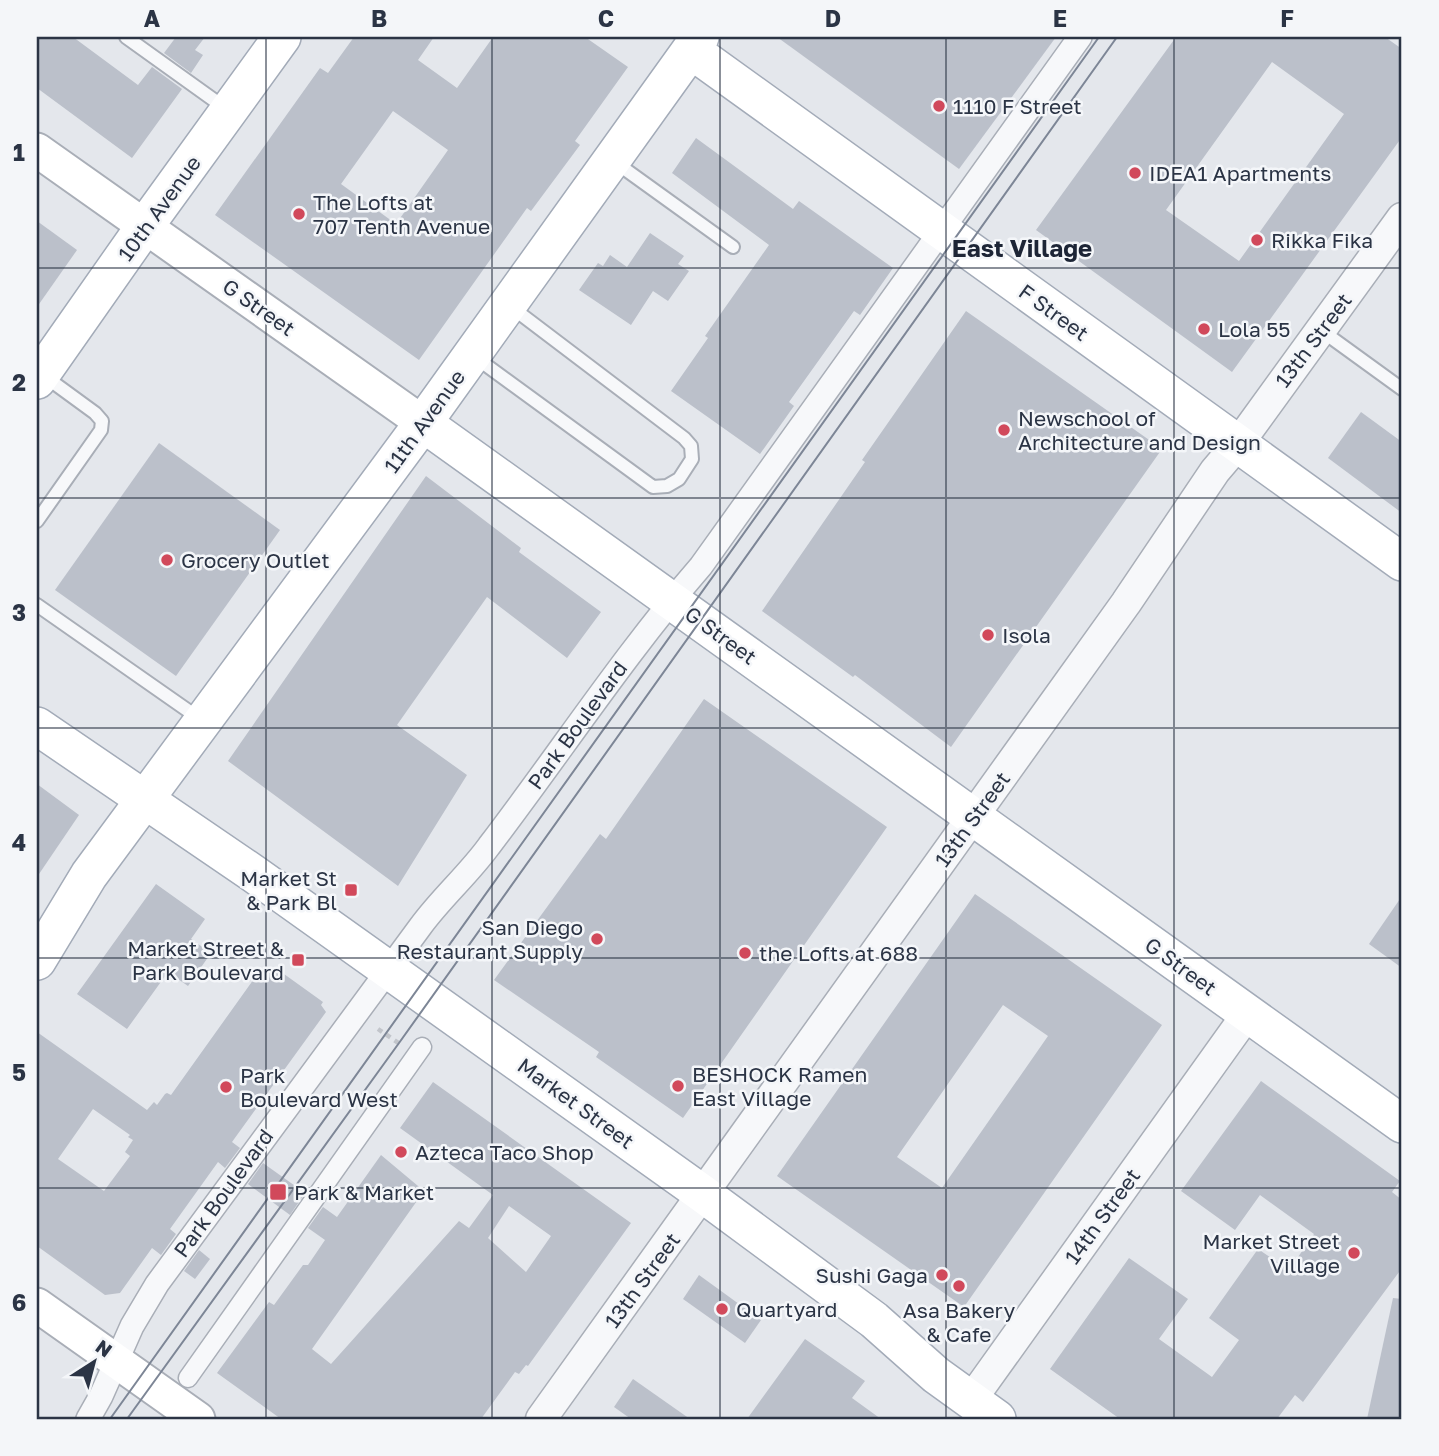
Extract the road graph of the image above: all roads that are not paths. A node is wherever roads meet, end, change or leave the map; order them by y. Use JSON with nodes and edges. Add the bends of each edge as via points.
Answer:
{"nodes":[{"id":1,"x":126,"y":37,"type":"edge"},
{"id":2,"x":282,"y":37,"type":"edge"},
{"id":3,"x":1080,"y":37,"type":"edge"},
{"id":4,"x":687,"y":41,"type":"edge"},
{"id":5,"x":229,"y":110,"type":"junction"},
{"id":6,"x":37,"y":150,"type":"edge"},
{"id":7,"x":612,"y":160,"type":"junction"},
{"id":8,"x":1402,"y":218,"type":"edge"},
{"id":9,"x":145,"y":226,"type":"junction"},
{"id":10,"x":942,"y":230,"type":"junction"},
{"id":11,"x":733,"y":247,"type":"dead end"},
{"id":12,"x":508,"y":305,"type":"junction"},
{"id":13,"x":1321,"y":331,"type":"junction"},
{"id":14,"x":472,"y":355,"type":"junction"},
{"id":15,"x":39,"y":377,"type":"edge"},
{"id":16,"x":1402,"y":389,"type":"edge"},
{"id":17,"x":423,"y":423,"type":"junction"},
{"id":18,"x":1238,"y":444,"type":"junction"},
{"id":19,"x":37,"y":521,"type":"edge"},
{"id":20,"x":1402,"y":562,"type":"edge"},
{"id":21,"x":671,"y":600,"type":"junction"},
{"id":22,"x":37,"y":605,"type":"edge"},
{"id":23,"x":203,"y":722,"type":"junction"},
{"id":24,"x":37,"y":726,"type":"edge"},
{"id":25,"x":144,"y":801,"type":"junction"},
{"id":26,"x":973,"y":817,"type":"junction"},
{"id":27,"x":37,"y":961,"type":"edge"},
{"id":28,"x":388,"y":969,"type":"junction"},
{"id":29,"x":1248,"y":1013,"type":"junction"},
{"id":30,"x":422,"y":1047,"type":"dead end"},
{"id":31,"x":1402,"y":1124,"type":"edge"},
{"id":32,"x":703,"y":1194,"type":"junction"},
{"id":33,"x":37,"y":1305,"type":"edge"},
{"id":34,"x":116,"y":1363,"type":"junction"},
{"id":35,"x":188,"y":1378,"type":"dead end"},
{"id":36,"x":975,"y":1413,"type":"edge"},
{"id":37,"x":88,"y":1419,"type":"edge"},
{"id":38,"x":198,"y":1419,"type":"edge"},
{"id":39,"x":541,"y":1419,"type":"edge"}],
"edges":[{"from":1,"to":5,"type":"lane"},
{"from":2,"to":5,"type":"main road","name":"10th Avenue"},
{"from":3,"to":10,"type":"street","name":"Park Boulevard"},
{"from":4,"to":7,"type":"main road","name":"11th Avenue"},
{"from":4,"to":10,"type":"main road","name":"F Street"},
{"from":5,"to":9,"type":"main road","name":"10th Avenue"},
{"from":6,"to":9,"type":"main road","name":"G Street"},
{"from":7,"to":11,"type":"lane"},
{"from":7,"to":12,"type":"main road","name":"11th Avenue"},
{"from":8,"to":13,"type":"street","name":"13th Street"},
{"from":9,"to":15,"type":"main road","name":"10th Avenue"},
{"from":9,"to":17,"type":"main road","name":"G Street"},
{"from":10,"to":18,"type":"main road","name":"F Street"},
{"from":10,"to":21,"type":"street","name":"Park Boulevard","via":[[703,563]]},
{"from":12,"to":14,"type":"main road","name":"11th Avenue"},
{"from":12,"to":14,"type":"lane","via":[[684,438],[691,446],[692,459],[679,479],[667,486],[653,486]]},
{"from":13,"to":16,"type":"lane"},
{"from":13,"to":18,"type":"street","name":"13th Street"},
{"from":14,"to":17,"type":"main road","name":"11th Avenue"},
{"from":15,"to":19,"type":"lane","via":[[102,421],[101,430]]},
{"from":17,"to":21,"type":"main road","name":"G Street"},
{"from":17,"to":23,"type":"main road","name":"11th Avenue"},
{"from":18,"to":20,"type":"main road","name":"F Street"},
{"from":18,"to":26,"type":"street","name":"13th Street"},
{"from":21,"to":26,"type":"main road","name":"G Street"},
{"from":21,"to":28,"type":"street","name":"Park Boulevard","via":[[487,849]]},
{"from":22,"to":23,"type":"lane"},
{"from":23,"to":25,"type":"main road","name":"11th Avenue"},
{"from":24,"to":25,"type":"main road","name":"Market Street"},
{"from":25,"to":27,"type":"main road","name":"11th Avenue","via":[[89,876]]},
{"from":25,"to":28,"type":"main road","name":"Market Street"},
{"from":26,"to":29,"type":"main road","name":"G Street"},
{"from":26,"to":32,"type":"street","name":"13th Street"},
{"from":28,"to":32,"type":"main road","name":"Market Street"},
{"from":28,"to":34,"type":"street","name":"Park Boulevard","via":[[156,1284]]},
{"from":29,"to":31,"type":"main road","name":"G Street"},
{"from":29,"to":36,"type":"street","name":"14th Street"},
{"from":30,"to":35,"type":"street"},
{"from":32,"to":36,"type":"main road","name":"Market Street","via":[[874,1320]]},
{"from":32,"to":39,"type":"street","name":"13th Street"},
{"from":33,"to":34,"type":"main road"},
{"from":34,"to":37,"type":"street","name":"Park Boulevard"},
{"from":34,"to":38,"type":"main road"}]}
